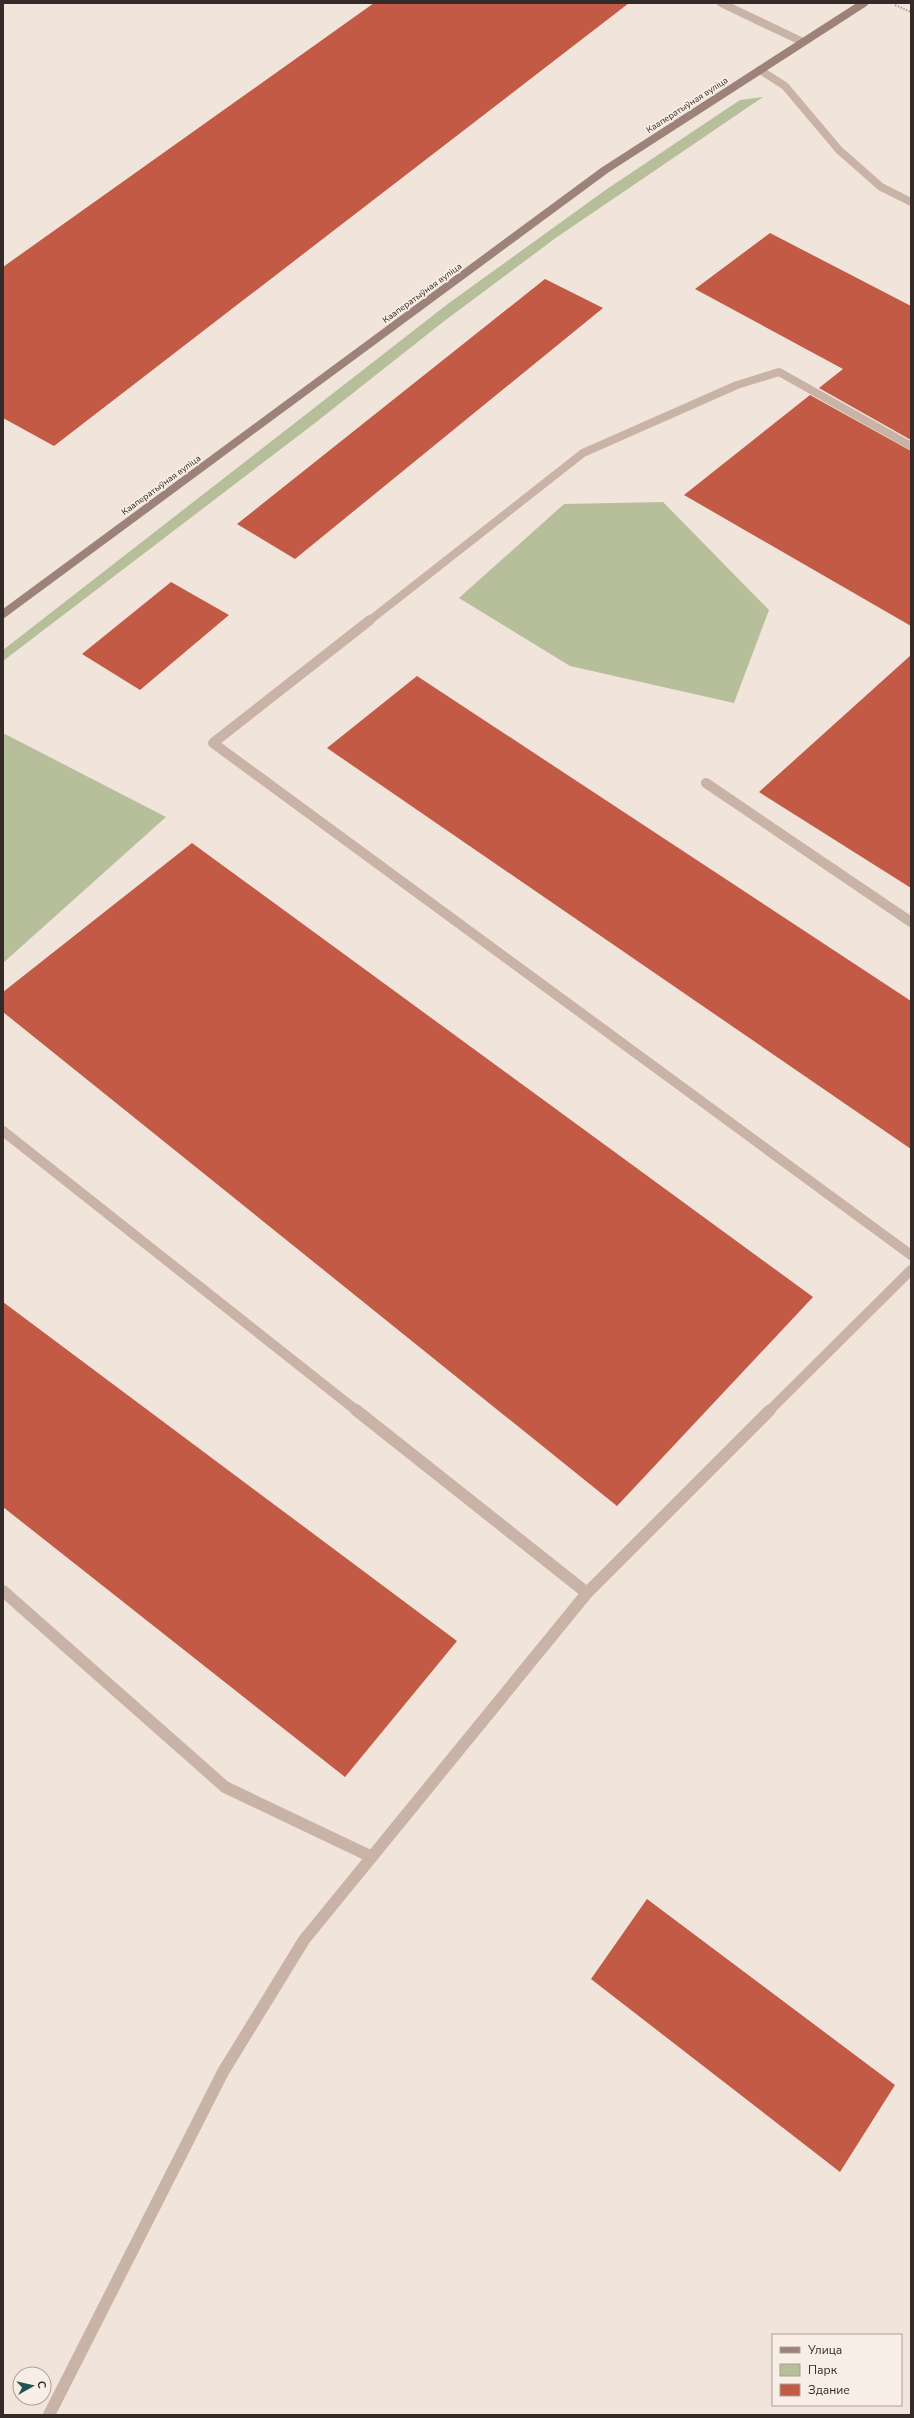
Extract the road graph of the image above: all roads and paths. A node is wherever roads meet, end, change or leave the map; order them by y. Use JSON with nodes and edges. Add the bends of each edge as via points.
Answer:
{"nodes":[{"id":1,"x":721,"y":3,"type":"edge"},
{"id":2,"x":864,"y":3,"type":"edge"},
{"id":3,"x":891,"y":3,"type":"edge"},
{"id":4,"x":911,"y":12,"type":"edge"},
{"id":5,"x":803,"y":42,"type":"junction"},
{"id":6,"x":760,"y":70,"type":"junction"},
{"id":7,"x":911,"y":202,"type":"edge"},
{"id":8,"x":911,"y":446,"type":"edge"},
{"id":9,"x":3,"y":614,"type":"edge"},
{"id":10,"x":706,"y":783,"type":"dead end"},
{"id":11,"x":911,"y":922,"type":"edge"},
{"id":12,"x":3,"y":1131,"type":"edge"},
{"id":13,"x":911,"y":1255,"type":"edge"},
{"id":14,"x":911,"y":1270,"type":"edge"},
{"id":15,"x":3,"y":1591,"type":"edge"},
{"id":16,"x":587,"y":1593,"type":"junction"},
{"id":17,"x":372,"y":1857,"type":"junction"},
{"id":18,"x":50,"y":2415,"type":"edge"}],
"edges":[{"from":1,"to":5,"type":"lane"},
{"from":2,"to":5,"type":"main road","name":"Кааператыўная вуліца"},
{"from":3,"to":4,"type":"path"},
{"from":5,"to":6,"type":"main road","name":"Кааператыўная вуліца"},
{"from":6,"to":7,"type":"lane","via":[[786,86],[839,150],[881,187]]},
{"from":6,"to":9,"type":"main road","name":"Кааператыўная вуліца","via":[[605,170]]},
{"from":8,"to":13,"type":"lane","via":[[779,372],[737,385],[583,454],[213,743]]},
{"from":10,"to":11,"type":"lane"},
{"from":12,"to":16,"type":"lane"},
{"from":14,"to":16,"type":"lane"},
{"from":15,"to":17,"type":"lane","via":[[225,1787]]},
{"from":16,"to":17,"type":"lane"},
{"from":17,"to":18,"type":"lane","via":[[304,1940],[223,2072]]}]}
